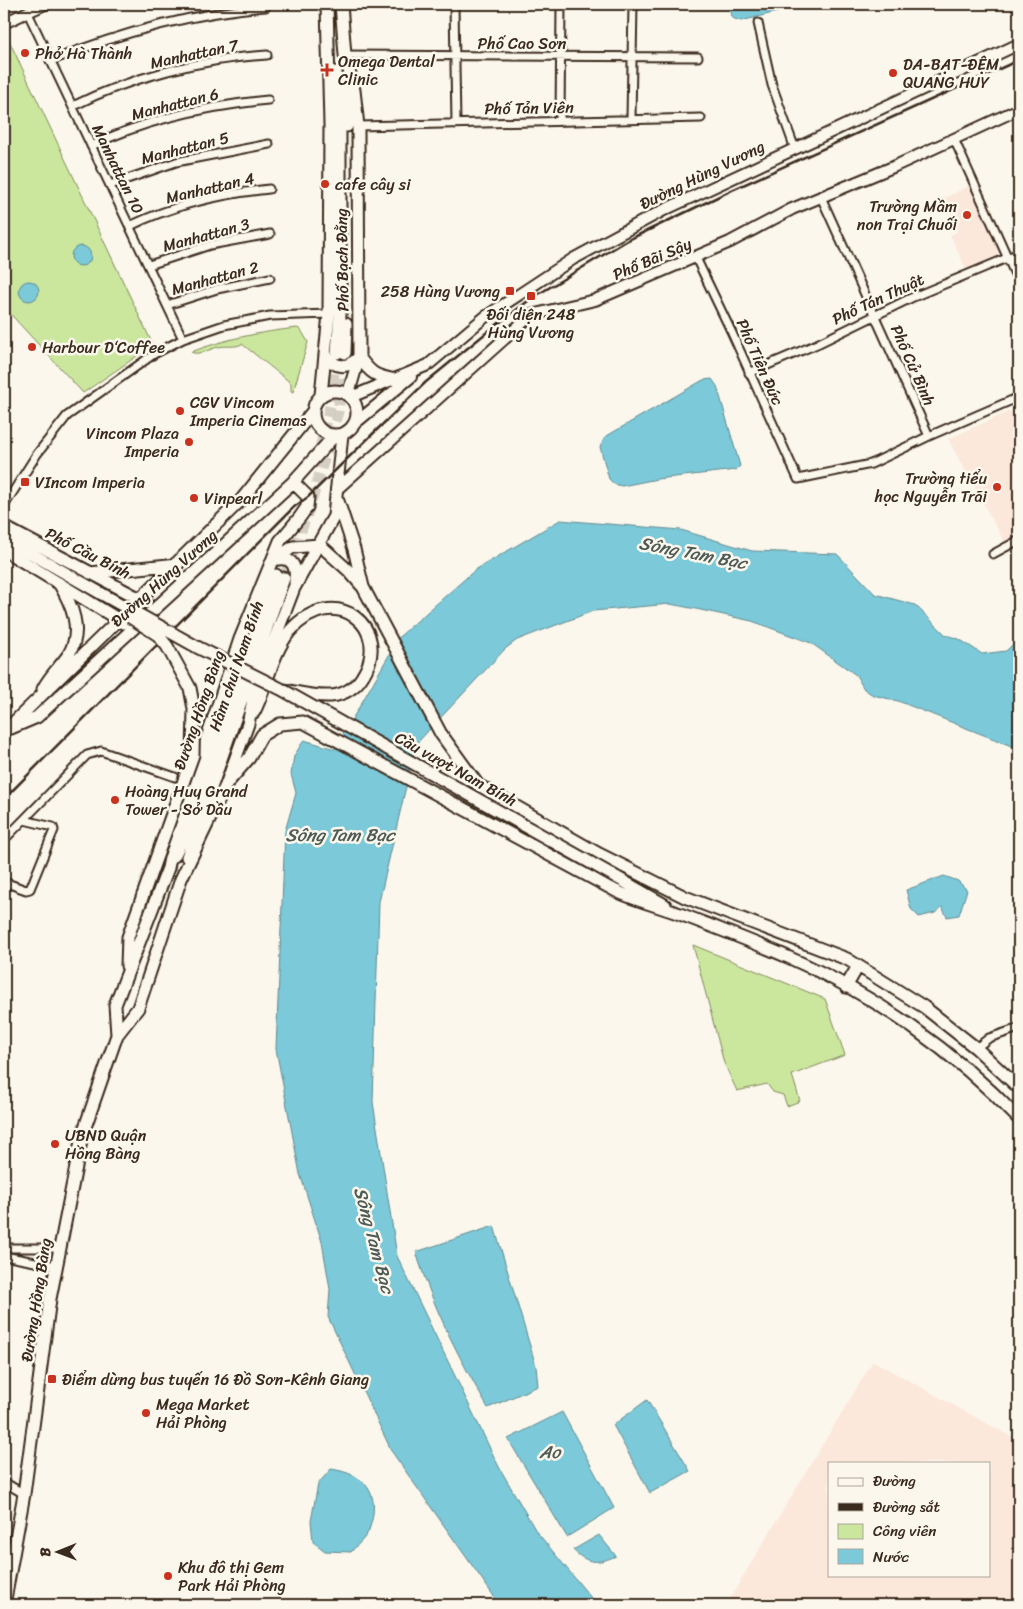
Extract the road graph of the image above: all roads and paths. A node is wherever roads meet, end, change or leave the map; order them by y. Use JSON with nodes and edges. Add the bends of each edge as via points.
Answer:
{"nodes":[{"id":1,"x":45,"y":4,"type":"edge"},
{"id":2,"x":327,"y":4,"type":"edge"},
{"id":3,"x":341,"y":4,"type":"edge"},
{"id":4,"x":454,"y":4,"type":"edge"},
{"id":5,"x":561,"y":4,"type":"edge"},
{"id":6,"x":633,"y":4,"type":"edge"},
{"id":7,"x":266,"y":7,"type":"dead end"},
{"id":8,"x":27,"y":11,"type":"junction"},
{"id":9,"x":4,"y":23,"type":"edge"},
{"id":10,"x":758,"y":23,"type":"dead end"},
{"id":11,"x":328,"y":39,"type":"junction"},
{"id":12,"x":1019,"y":44,"type":"edge"},
{"id":13,"x":267,"y":55,"type":"dead end"},
{"id":14,"x":345,"y":55,"type":"junction"},
{"id":15,"x":455,"y":56,"type":"junction"},
{"id":16,"x":560,"y":56,"type":"junction"},
{"id":17,"x":632,"y":56,"type":"junction"},
{"id":18,"x":698,"y":57,"type":"dead end"},
{"id":19,"x":50,"y":61,"type":"junction"},
{"id":20,"x":268,"y":100,"type":"dead end"},
{"id":21,"x":73,"y":106,"type":"junction"},
{"id":22,"x":1019,"y":109,"type":"edge"},
{"id":23,"x":701,"y":118,"type":"dead end"},
{"id":24,"x":631,"y":120,"type":"junction"},
{"id":25,"x":560,"y":121,"type":"junction"},
{"id":26,"x":456,"y":124,"type":"junction"},
{"id":27,"x":358,"y":126,"type":"junction"},
{"id":28,"x":954,"y":139,"type":"junction"},
{"id":29,"x":269,"y":144,"type":"dead end"},
{"id":30,"x":91,"y":146,"type":"junction"},
{"id":31,"x":795,"y":149,"type":"junction"},
{"id":32,"x":110,"y":185,"type":"junction"},
{"id":33,"x":269,"y":189,"type":"dead end"},
{"id":34,"x":821,"y":198,"type":"junction"},
{"id":35,"x":130,"y":226,"type":"junction"},
{"id":36,"x":270,"y":234,"type":"dead end"},
{"id":37,"x":1019,"y":253,"type":"edge"},
{"id":38,"x":695,"y":256,"type":"junction"},
{"id":39,"x":1008,"y":258,"type":"junction"},
{"id":40,"x":149,"y":266,"type":"junction"},
{"id":41,"x":270,"y":278,"type":"dead end"},
{"id":42,"x":1019,"y":283,"type":"edge"},
{"id":43,"x":168,"y":305,"type":"junction"},
{"id":44,"x":329,"y":314,"type":"junction"},
{"id":45,"x":876,"y":316,"type":"junction"},
{"id":46,"x":183,"y":339,"type":"junction"},
{"id":47,"x":336,"y":353,"type":"junction"},
{"id":48,"x":359,"y":357,"type":"junction"},
{"id":49,"x":420,"y":370,"type":"junction"},
{"id":50,"x":749,"y":372,"type":"junction"},
{"id":51,"x":396,"y":380,"type":"junction"},
{"id":52,"x":321,"y":396,"type":"junction"},
{"id":53,"x":349,"y":396,"type":"junction"},
{"id":54,"x":1019,"y":397,"type":"edge"},
{"id":55,"x":313,"y":411,"type":"junction"},
{"id":56,"x":353,"y":425,"type":"junction"},
{"id":57,"x":338,"y":434,"type":"junction"},
{"id":58,"x":929,"y":436,"type":"junction"},
{"id":59,"x":293,"y":482,"type":"junction"},
{"id":60,"x":336,"y":493,"type":"junction"},
{"id":61,"x":4,"y":506,"type":"edge"},
{"id":62,"x":4,"y":527,"type":"edge"},
{"id":63,"x":4,"y":538,"type":"edge"},
{"id":64,"x":1019,"y":540,"type":"edge"},
{"id":65,"x":320,"y":545,"type":"junction"},
{"id":66,"x":4,"y":550,"type":"edge"},
{"id":67,"x":993,"y":554,"type":"dead end"},
{"id":68,"x":272,"y":561,"type":"junction"},
{"id":69,"x":178,"y":564,"type":"junction"},
{"id":70,"x":89,"y":573,"type":"junction"},
{"id":71,"x":190,"y":577,"type":"junction"},
{"id":72,"x":58,"y":582,"type":"junction"},
{"id":73,"x":363,"y":587,"type":"junction"},
{"id":74,"x":294,"y":588,"type":"junction"},
{"id":75,"x":102,"y":594,"type":"junction"},
{"id":76,"x":141,"y":598,"type":"junction"},
{"id":77,"x":156,"y":608,"type":"junction"},
{"id":78,"x":118,"y":620,"type":"junction"},
{"id":79,"x":133,"y":627,"type":"junction"},
{"id":80,"x":281,"y":689,"type":"junction"},
{"id":81,"x":37,"y":699,"type":"junction"},
{"id":82,"x":248,"y":724,"type":"junction"},
{"id":83,"x":4,"y":732,"type":"edge"},
{"id":84,"x":175,"y":777,"type":"dead end"},
{"id":85,"x":226,"y":784,"type":"junction"},
{"id":86,"x":478,"y":784,"type":"junction"},
{"id":87,"x":465,"y":808,"type":"junction"},
{"id":88,"x":24,"y":820,"type":"junction"},
{"id":89,"x":4,"y":840,"type":"edge"},
{"id":90,"x":168,"y":868,"type":"junction"},
{"id":91,"x":616,"y":877,"type":"junction"},
{"id":92,"x":182,"y":878,"type":"junction"},
{"id":93,"x":4,"y":882,"type":"edge"},
{"id":94,"x":685,"y":897,"type":"junction"},
{"id":95,"x":679,"y":914,"type":"junction"},
{"id":96,"x":858,"y":966,"type":"junction"},
{"id":97,"x":126,"y":975,"type":"junction"},
{"id":98,"x":846,"y":987,"type":"junction"},
{"id":99,"x":1019,"y":1028,"type":"edge"},
{"id":100,"x":117,"y":1036,"type":"junction"},
{"id":101,"x":976,"y":1048,"type":"junction"},
{"id":102,"x":1019,"y":1088,"type":"edge"},
{"id":103,"x":1019,"y":1119,"type":"edge"},
{"id":104,"x":4,"y":1248,"type":"edge"},
{"id":105,"x":60,"y":1248,"type":"junction"},
{"id":106,"x":4,"y":1256,"type":"edge"},
{"id":107,"x":56,"y":1266,"type":"junction"},
{"id":108,"x":4,"y":1482,"type":"edge"},
{"id":109,"x":24,"y":1494,"type":"junction"},
{"id":110,"x":4,"y":1605,"type":"edge"}],
"edges":[{"from":1,"to":8,"type":"main road"},
{"from":2,"to":11,"type":"main road","name":"Phố Bạch Đằng"},
{"from":3,"to":14,"type":"main road","name":"Phố Bạch Đằng"},
{"from":4,"to":15,"type":"street"},
{"from":5,"to":16,"type":"street"},
{"from":6,"to":17,"type":"street"},
{"from":7,"to":19,"type":"street","via":[[164,23],[123,34]]},
{"from":8,"to":9,"type":"main road"},
{"from":8,"to":19,"type":"street","name":"Manhattan 10"},
{"from":10,"to":31,"type":"street","via":[[772,86]]},
{"from":11,"to":44,"type":"main road","name":"Phố Bạch Đằng"},
{"from":11,"to":47,"type":"main road","via":[[336,68],[340,117],[340,315]]},
{"from":12,"to":31,"type":"main road","name":"Đường Hùng Vương"},
{"from":13,"to":21,"type":"street","name":"Manhattan 7","via":[[181,68],[116,88]]},
{"from":14,"to":15,"type":"street","name":"Phố Cao Sơn"},
{"from":14,"to":27,"type":"main road","name":"Phố Bạch Đằng","via":[[354,90]]},
{"from":14,"to":47,"type":"main road","via":[[348,90]]},
{"from":15,"to":16,"type":"street","name":"Phố Cao Sơn"},
{"from":15,"to":26,"type":"street"},
{"from":16,"to":17,"type":"street","name":"Phố Cao Sơn"},
{"from":16,"to":25,"type":"street"},
{"from":17,"to":18,"type":"street","name":"Phố Cao Sơn"},
{"from":17,"to":24,"type":"street"},
{"from":19,"to":21,"type":"street","name":"Manhattan 10"},
{"from":20,"to":30,"type":"street","name":"Manhattan 6","via":[[173,116],[138,126]]},
{"from":21,"to":30,"type":"street","name":"Manhattan 10"},
{"from":22,"to":28,"type":"main road","name":"Phố Bãi Sậy"},
{"from":23,"to":24,"type":"street","name":"Phố Tản Viên"},
{"from":24,"to":25,"type":"street","name":"Phố Tản Viên"},
{"from":25,"to":26,"type":"street","name":"Phố Tản Viên"},
{"from":26,"to":27,"type":"street","name":"Phố Tản Viên"},
{"from":27,"to":48,"type":"main road","name":"Phố Bạch Đằng"},
{"from":28,"to":34,"type":"main road","name":"Phố Bãi Sậy"},
{"from":28,"to":39,"type":"street"},
{"from":29,"to":32,"type":"street","name":"Manhattan 5","via":[[176,162]]},
{"from":30,"to":32,"type":"street","name":"Manhattan 10"},
{"from":31,"to":49,"type":"main road","name":"Đường Hùng Vương","via":[[662,211],[573,259],[486,317]]},
{"from":32,"to":35,"type":"street","name":"Manhattan 10"},
{"from":33,"to":35,"type":"street","name":"Manhattan 4","via":[[197,202]]},
{"from":34,"to":38,"type":"main road","name":"Phố Bãi Sậy"},
{"from":34,"to":45,"type":"street","name":"Phố Cử Bình"},
{"from":35,"to":40,"type":"street","name":"Manhattan 10"},
{"from":36,"to":40,"type":"street","name":"Manhattan 3","via":[[210,245]]},
{"from":37,"to":39,"type":"street","name":"Phố Tán Thuật"},
{"from":38,"to":50,"type":"street","name":"Phố Tiên Đức"},
{"from":38,"to":60,"type":"main road","name":"Phố Bãi Sậy","via":[[595,300],[531,314]]},
{"from":39,"to":42,"type":"street"},
{"from":39,"to":45,"type":"street","name":"Phố Tán Thuật"},
{"from":40,"to":43,"type":"street","name":"Manhattan 10"},
{"from":41,"to":43,"type":"street","name":"Manhattan 2","via":[[217,289]]},
{"from":43,"to":46,"type":"street","name":"Manhattan 10"},
{"from":44,"to":46,"type":"street","via":[[270,316],[224,325]]},
{"from":44,"to":47,"type":"main road","name":"Phố Bạch Đằng"},
{"from":45,"to":50,"type":"street","name":"Phố Tán Thuật"},
{"from":45,"to":58,"type":"street","name":"Phố Cử Bình"},
{"from":46,"to":61,"type":"street","via":[[154,354],[67,416],[37,454]]},
{"from":47,"to":48,"type":"main road","via":[[330,362],[344,367]]},
{"from":47,"to":52,"type":"main road","name":"Phố Bạch Đằng"},
{"from":48,"to":51,"type":"main road","via":[[369,371],[379,377]]},
{"from":48,"to":53,"type":"main road","name":"Phố Bạch Đằng"},
{"from":49,"to":51,"type":"main road","name":"Đường Hùng Vương"},
{"from":49,"to":56,"type":"main road","name":"Đường Hùng Vương"},
{"from":50,"to":58,"type":"street","name":"Phố Tiên Đức","via":[[798,479],[871,464]]},
{"from":51,"to":53,"type":"main road","name":"Đường Hùng Vương"},
{"from":52,"to":53,"type":"main road","via":[[333,391]]},
{"from":52,"to":55,"type":"main road"},
{"from":53,"to":56,"type":"main road","via":[[357,414]]},
{"from":54,"to":58,"type":"street"},
{"from":55,"to":57,"type":"main road","via":[[319,428]]},
{"from":55,"to":69,"type":"main road","name":"Đường Hùng Vương","via":[[242,499]]},
{"from":56,"to":57,"type":"main road"},
{"from":57,"to":59,"type":"main road","name":"Đường Hùng Vương"},
{"from":57,"to":60,"type":"main road","name":"Đường Hồng Bàng"},
{"from":59,"to":68,"type":"main road","name":"Đường Hồng Bàng","via":[[308,498],[307,507],[280,541]]},
{"from":59,"to":71,"type":"main road","name":"Đường Hùng Vương"},
{"from":60,"to":65,"type":"main road","name":"Đường Hồng Bàng","via":[[334,516]]},
{"from":60,"to":73,"type":"main road"},
{"from":62,"to":70,"type":"main road","name":"Phố Cầu Bính"},
{"from":63,"to":75,"type":"main road","name":"Cầu vượt Nam Bính"},
{"from":64,"to":67,"type":"street"},
{"from":65,"to":68,"type":"main road","via":[[293,547]]},
{"from":65,"to":73,"type":"main road"},
{"from":65,"to":74,"type":"main road","name":"Đường Hồng Bàng"},
{"from":66,"to":72,"type":"main road"},
{"from":68,"to":74,"type":"main road","via":[[286,558],[295,565]]},
{"from":68,"to":90,"type":"main road","name":"Đường Hồng Bàng","via":[[211,723],[174,836]]},
{"from":69,"to":70,"type":"main road"},
{"from":69,"to":71,"type":"main road"},
{"from":69,"to":76,"type":"main road","name":"Đường Hùng Vương"},
{"from":70,"to":76,"type":"main road","name":"Phố Cầu Bính"},
{"from":71,"to":77,"type":"main road","name":"Đường Hùng Vương"},
{"from":72,"to":78,"type":"main road"},
{"from":72,"to":81,"type":"main road","via":[[74,610],[74,640]]},
{"from":73,"to":86,"type":"main road","via":[[441,734]]},
{"from":74,"to":82,"type":"main road","name":"Đường Hồng Bàng","via":[[255,690]]},
{"from":75,"to":80,"type":"main road","name":"Cầu vượt Nam Bính","bridge":true},
{"from":75,"to":97,"type":"main road","bridge":true,"via":[[167,646],[190,688],[194,708],[192,755],[128,937]]},
{"from":76,"to":77,"type":"main road","name":"Phố Cầu Bính"},
{"from":76,"to":78,"type":"main road","name":"Đường Hùng Vương"},
{"from":77,"to":79,"type":"main road","name":"Đường Hùng Vương"},
{"from":78,"to":79,"type":"main road"},
{"from":78,"to":81,"type":"main road","name":"Đường Hùng Vương"},
{"from":79,"to":83,"type":"main road","name":"Đường Hùng Vương","via":[[37,716]]},
{"from":80,"to":82,"type":"main road","name":"Cầu vượt Nam Bính","via":[[332,696],[354,687],[367,670],[372,653],[370,641],[358,618],[345,610],[316,611],[289,632]]},
{"from":80,"to":91,"type":"main road","name":"Cầu vượt Nam Bính","bridge":true},
{"from":81,"to":83,"type":"main road","name":"Đường Hùng Vương"},
{"from":82,"to":85,"type":"main road","name":"Đường Hồng Bàng"},
{"from":84,"to":88,"type":"street","via":[[95,751],[87,755]]},
{"from":85,"to":87,"type":"main road","via":[[249,758],[262,735],[289,722],[303,722]]},
{"from":85,"to":92,"type":"main road","name":"Đường Hồng Bàng"},
{"from":86,"to":87,"type":"main road","via":[[468,783],[458,788],[457,794]]},
{"from":86,"to":94,"type":"main road","via":[[599,854]]},
{"from":87,"to":95,"type":"main road","via":[[616,891],[644,904]]},
{"from":88,"to":89,"type":"street"},
{"from":88,"to":93,"type":"street","via":[[49,825],[54,830],[30,889]]},
{"from":90,"to":92,"type":"main road","name":"Hầm chui Nam Bính","via":[[182,840],[280,577],[192,838]]},
{"from":90,"to":97,"type":"main road","name":"Đường Hồng Bàng"},
{"from":91,"to":94,"type":"main road","name":"Cầu vượt Nam Bính","via":[[664,894]]},
{"from":91,"to":95,"type":"main road","name":"Cầu vượt Nam Bính"},
{"from":92,"to":100,"type":"main road","name":"Đường Hồng Bàng","via":[[138,1008]]},
{"from":94,"to":96,"type":"main road","via":[[823,948]]},
{"from":95,"to":98,"type":"main road","via":[[790,958]]},
{"from":96,"to":98,"type":"main road"},
{"from":96,"to":101,"type":"main road","via":[[924,1007]]},
{"from":97,"to":100,"type":"main road","name":"Đường Hồng Bàng","via":[[115,1005]]},
{"from":98,"to":103,"type":"main road","via":[[945,1052]]},
{"from":99,"to":101,"type":"street","via":[[989,1038]]},
{"from":100,"to":105,"type":"main road","name":"Đường Hồng Bàng","via":[[82,1136]]},
{"from":101,"to":102,"type":"main road"},
{"from":104,"to":105,"type":"street"},
{"from":105,"to":107,"type":"main road","name":"Đường Hồng Bàng"},
{"from":106,"to":107,"type":"street"},
{"from":107,"to":109,"type":"main road","name":"Đường Hồng Bàng"},
{"from":108,"to":109,"type":"street"},
{"from":109,"to":110,"type":"main road","name":"Đường Hồng Bàng"}]}
